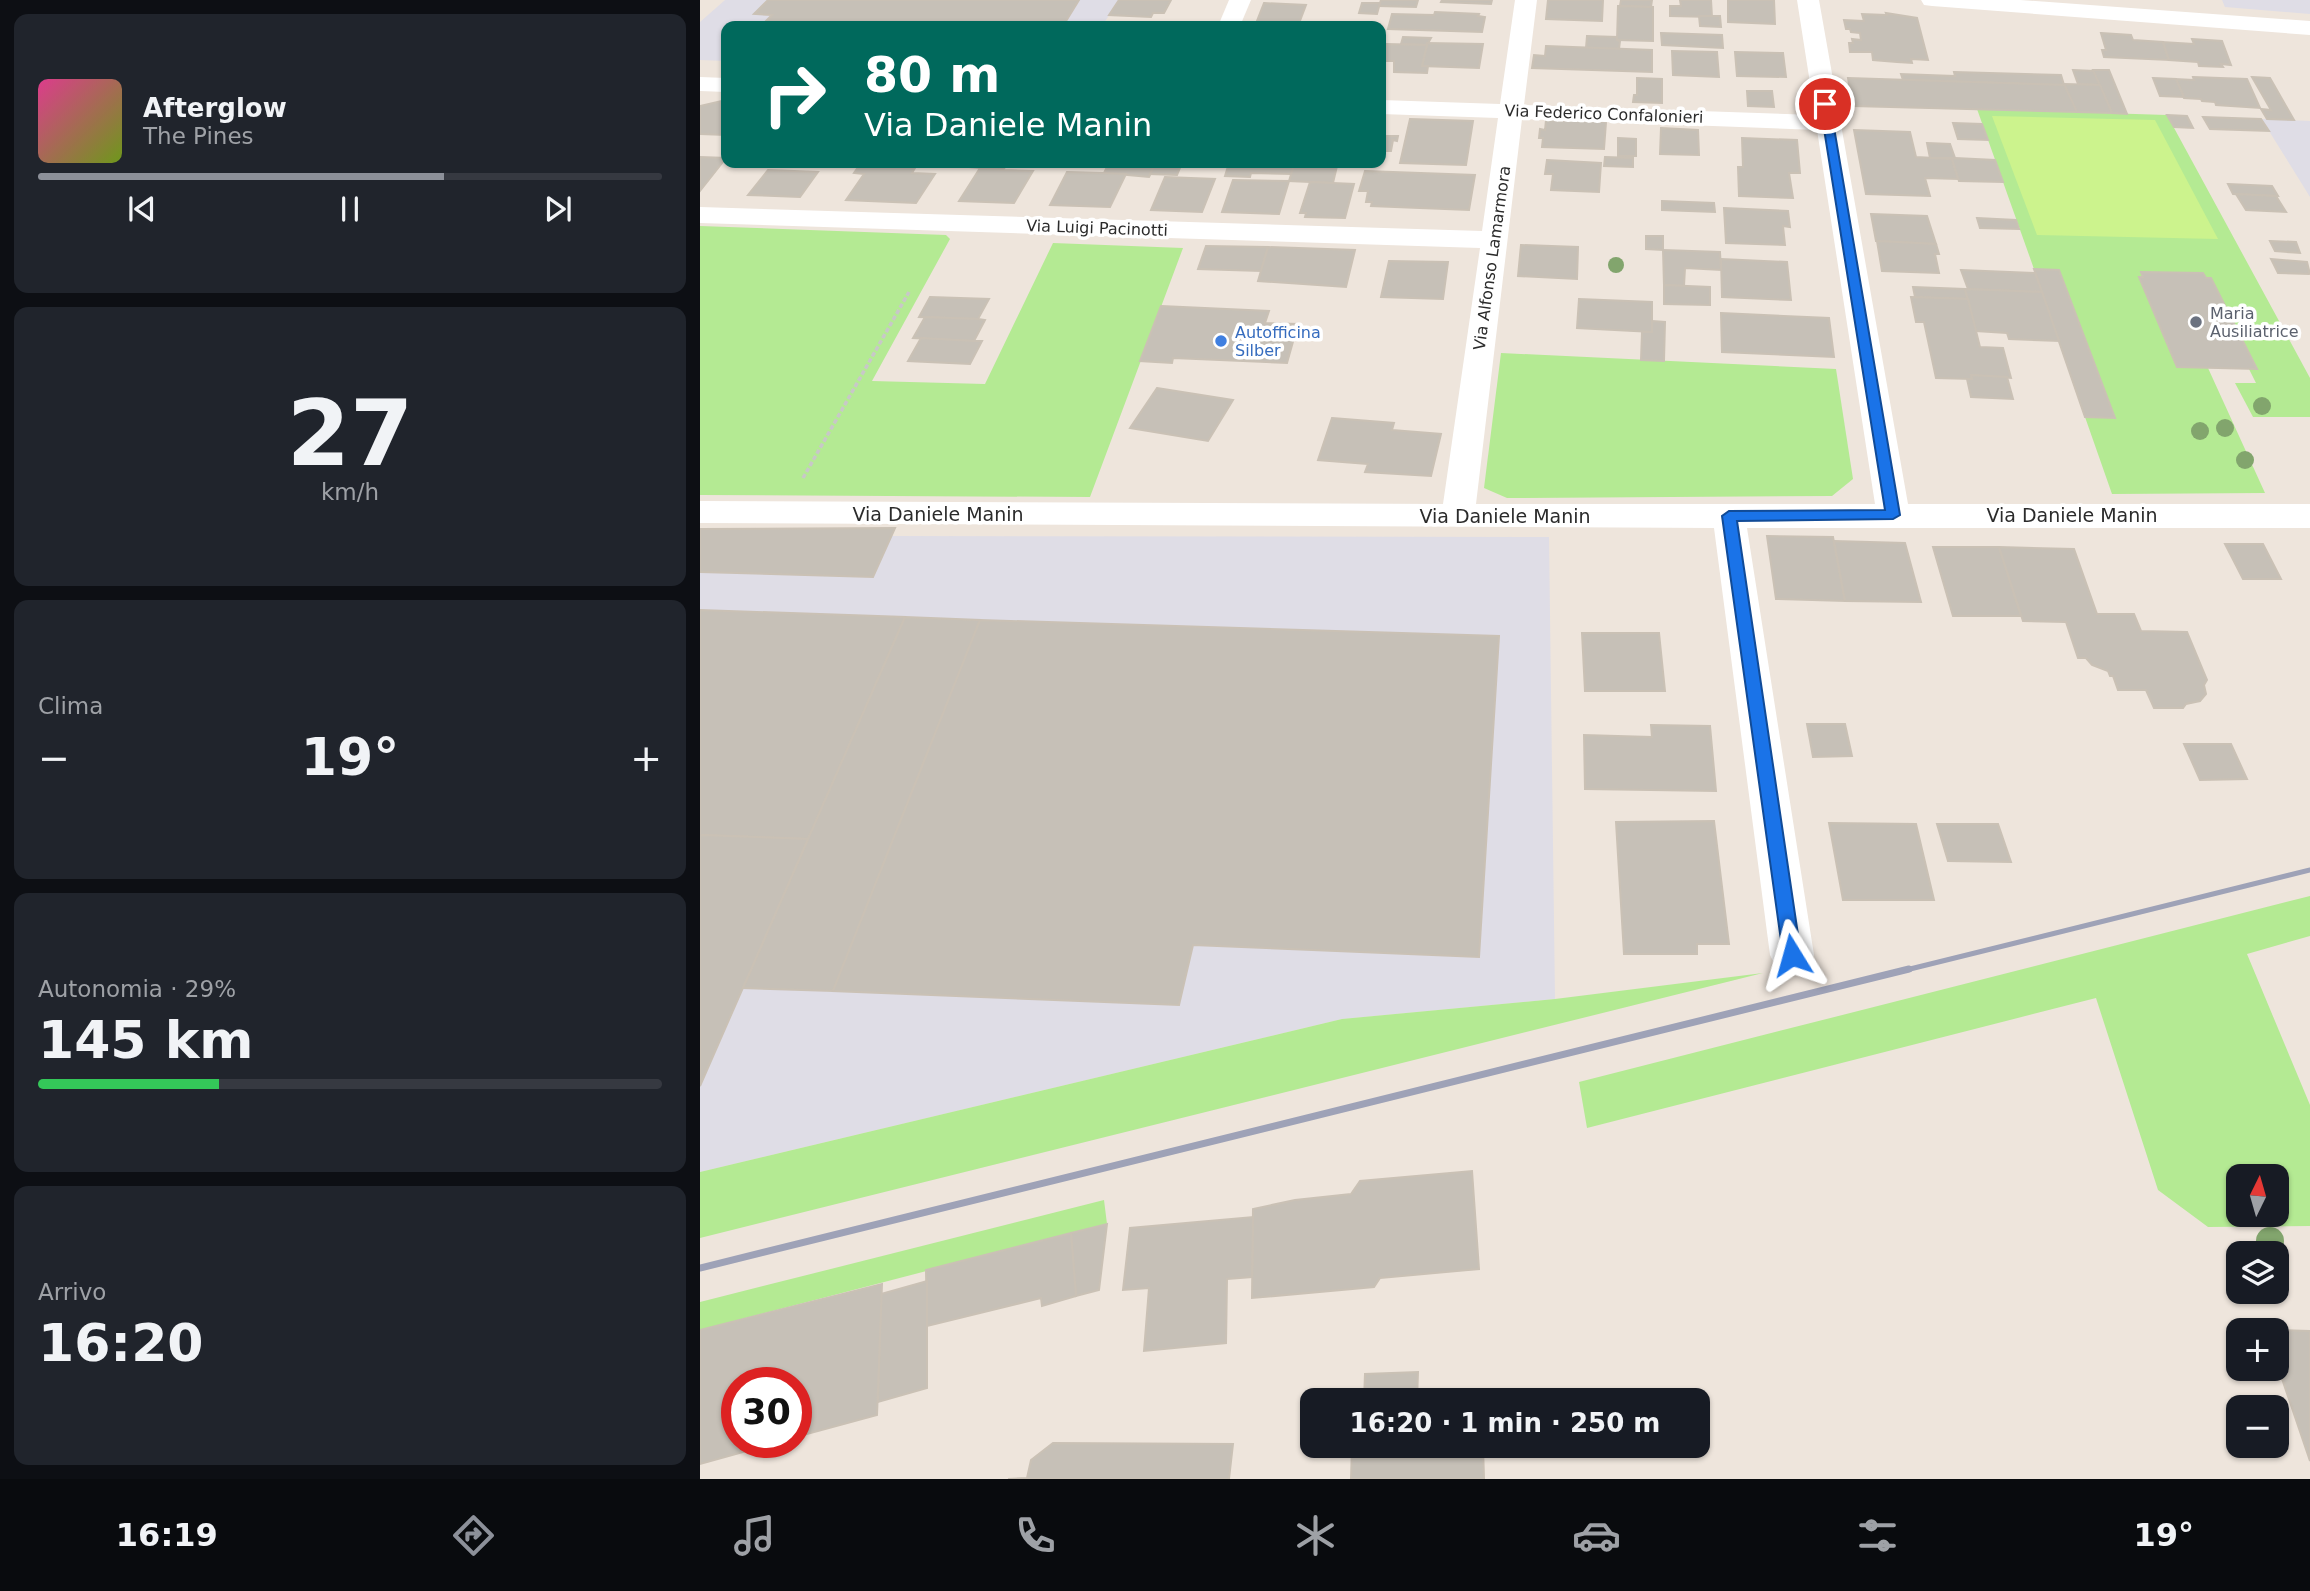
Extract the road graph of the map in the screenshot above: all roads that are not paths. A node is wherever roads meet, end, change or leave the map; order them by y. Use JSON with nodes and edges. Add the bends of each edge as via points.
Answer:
{"nodes":[{"id":1,"x":1240,"y":0,"type":"edge"},
{"id":2,"x":1526,"y":0,"type":"edge"},
{"id":3,"x":1808,"y":0,"type":"edge"},
{"id":4,"x":1932,"y":0,"type":"edge"},
{"id":5,"x":2163,"y":8,"type":"edge"},
{"id":6,"x":1231,"y":21,"type":"edge"},
{"id":7,"x":2310,"y":28,"type":"edge"},
{"id":8,"x":700,"y":84,"type":"edge"},
{"id":9,"x":721,"y":85,"type":"edge"},
{"id":10,"x":1386,"y":107,"type":"edge"},
{"id":11,"x":1512,"y":111,"type":"junction"},
{"id":12,"x":1828,"y":122,"type":"junction"},
{"id":13,"x":700,"y":215,"type":"edge"},
{"id":14,"x":1494,"y":240,"type":"junction"},
{"id":15,"x":700,"y":512,"type":"edge"},
{"id":16,"x":1893,"y":515,"type":"junction"},
{"id":17,"x":1458,"y":516,"type":"junction"},
{"id":18,"x":1729,"y":516,"type":"junction"},
{"id":19,"x":2310,"y":516,"type":"edge"},
{"id":20,"x":1792,"y":955,"type":"dead end"}],
"edges":[{"from":1,"to":6,"type":"street"},
{"from":2,"to":11,"type":"street","name":"Via Alfonso Lamarmora"},
{"from":3,"to":12,"type":"street"},
{"from":4,"to":5,"type":"street"},
{"from":5,"to":7,"type":"street"},
{"from":8,"to":9,"type":"street"},
{"from":10,"to":11,"type":"street","name":"Via Federico Confalonieri"},
{"from":11,"to":12,"type":"street","name":"Via Federico Confalonieri"},
{"from":11,"to":14,"type":"street","name":"Via Alfonso Lamarmora"},
{"from":12,"to":16,"type":"street"},
{"from":13,"to":14,"type":"street","name":"Via Luigi Pacinotti"},
{"from":14,"to":17,"type":"street","name":"Via Alfonso Lamarmora"},
{"from":15,"to":17,"type":"street","name":"Via Daniele Manin"},
{"from":16,"to":18,"type":"street","name":"Via Daniele Manin"},
{"from":16,"to":19,"type":"street","name":"Via Daniele Manin"},
{"from":17,"to":18,"type":"street","name":"Via Daniele Manin"},
{"from":18,"to":20,"type":"street"}]}
